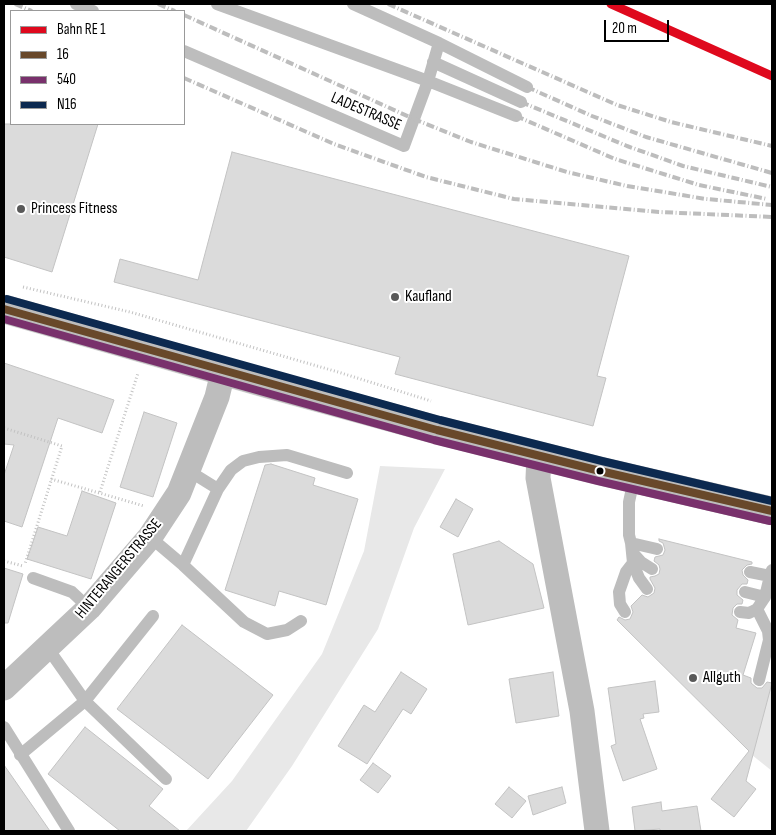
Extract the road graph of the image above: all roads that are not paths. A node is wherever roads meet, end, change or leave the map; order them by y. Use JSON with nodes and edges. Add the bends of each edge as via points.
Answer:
{"nodes":[{"id":1,"x":76,"y":4,"type":"edge"},
{"id":2,"x":217,"y":4,"type":"edge"},
{"id":3,"x":353,"y":4,"type":"edge"},
{"id":4,"x":91,"y":10,"type":"edge"},
{"id":5,"x":439,"y":43,"type":"junction"},
{"id":6,"x":185,"y":51,"type":"edge"},
{"id":7,"x":434,"y":62,"type":"junction"},
{"id":8,"x":428,"y":81,"type":"junction"},
{"id":9,"x":527,"y":87,"type":"dead end"},
{"id":10,"x":521,"y":102,"type":"dead end"},
{"id":11,"x":516,"y":116,"type":"dead end"},
{"id":12,"x":4,"y":309,"type":"edge"},
{"id":13,"x":223,"y":372,"type":"junction"},
{"id":14,"x":539,"y":456,"type":"junction"},
{"id":15,"x":189,"y":471,"type":"junction"},
{"id":16,"x":347,"y":473,"type":"dead end"},
{"id":17,"x":634,"y":478,"type":"junction"},
{"id":18,"x":218,"y":489,"type":"junction"},
{"id":19,"x":772,"y":511,"type":"edge"},
{"id":20,"x":150,"y":537,"type":"junction"},
{"id":21,"x":657,"y":549,"type":"dead end"},
{"id":22,"x":632,"y":553,"type":"junction"},
{"id":23,"x":183,"y":564,"type":"junction"},
{"id":24,"x":652,"y":569,"type":"dead end"},
{"id":25,"x":750,"y":572,"type":"dead end"},
{"id":26,"x":771,"y":573,"type":"edge"},
{"id":27,"x":33,"y":578,"type":"dead end"},
{"id":28,"x":647,"y":589,"type":"dead end"},
{"id":29,"x":745,"y":592,"type":"dead end"},
{"id":30,"x":765,"y":597,"type":"junction"},
{"id":31,"x":88,"y":608,"type":"junction"},
{"id":32,"x":757,"y":609,"type":"junction"},
{"id":33,"x":625,"y":612,"type":"dead end"},
{"id":34,"x":740,"y":612,"type":"dead end"},
{"id":35,"x":153,"y":616,"type":"dead end"},
{"id":36,"x":301,"y":621,"type":"dead end"},
{"id":37,"x":47,"y":646,"type":"junction"},
{"id":38,"x":759,"y":680,"type":"dead end"},
{"id":39,"x":5,"y":685,"type":"edge"},
{"id":40,"x":85,"y":701,"type":"junction"},
{"id":41,"x":4,"y":726,"type":"edge"},
{"id":42,"x":20,"y":756,"type":"junction"},
{"id":43,"x":166,"y":779,"type":"dead end"},
{"id":44,"x":69,"y":831,"type":"edge"},
{"id":45,"x":597,"y":831,"type":"edge"}],
"edges":[{"from":1,"to":4,"type":"lane"},
{"from":2,"to":8,"type":"lane"},
{"from":3,"to":5,"type":"lane"},
{"from":5,"to":7,"type":"lane"},
{"from":5,"to":9,"type":"lane"},
{"from":6,"to":8,"type":"lane","name":"LADESTRASSE","via":[[404,146]]},
{"from":7,"to":8,"type":"lane"},
{"from":7,"to":10,"type":"lane"},
{"from":8,"to":11,"type":"lane"},
{"from":12,"to":13,"type":"main road"},
{"from":13,"to":14,"type":"main road"},
{"from":13,"to":15,"type":"street","name":"HINTERANGERSTRASSE","via":[[218,397]]},
{"from":14,"to":17,"type":"main road"},
{"from":14,"to":45,"type":"street","via":[[538,478],[582,711]]},
{"from":15,"to":18,"type":"lane"},
{"from":15,"to":20,"type":"street","name":"HINTERANGERSTRASSE","via":[[179,494]]},
{"from":16,"to":18,"type":"lane","via":[[287,455],[259,457],[243,461],[231,470]]},
{"from":17,"to":19,"type":"main road"},
{"from":17,"to":22,"type":"lane","via":[[628,519]]},
{"from":18,"to":23,"type":"lane"},
{"from":20,"to":23,"type":"lane"},
{"from":20,"to":31,"type":"street","name":"HINTERANGERSTRASSE"},
{"from":21,"to":22,"type":"lane"},
{"from":22,"to":24,"type":"lane"},
{"from":22,"to":28,"type":"lane","via":[[639,578]]},
{"from":22,"to":33,"type":"lane","via":[[619,592]]},
{"from":23,"to":36,"type":"lane","via":[[244,622],[267,634],[287,630]]},
{"from":25,"to":26,"type":"lane"},
{"from":26,"to":30,"type":"lane"},
{"from":27,"to":31,"type":"lane","via":[[72,592]]},
{"from":29,"to":30,"type":"lane"},
{"from":30,"to":32,"type":"lane"},
{"from":31,"to":37,"type":"street","name":"HINTERANGERSTRASSE"},
{"from":32,"to":34,"type":"lane","via":[[749,613]]},
{"from":32,"to":38,"type":"lane","via":[[769,640]]},
{"from":35,"to":40,"type":"lane"},
{"from":37,"to":39,"type":"street","name":"HINTERANGERSTRASSE"},
{"from":37,"to":40,"type":"lane"},
{"from":40,"to":42,"type":"lane"},
{"from":40,"to":43,"type":"lane"},
{"from":41,"to":42,"type":"lane"},
{"from":42,"to":44,"type":"lane"}]}
